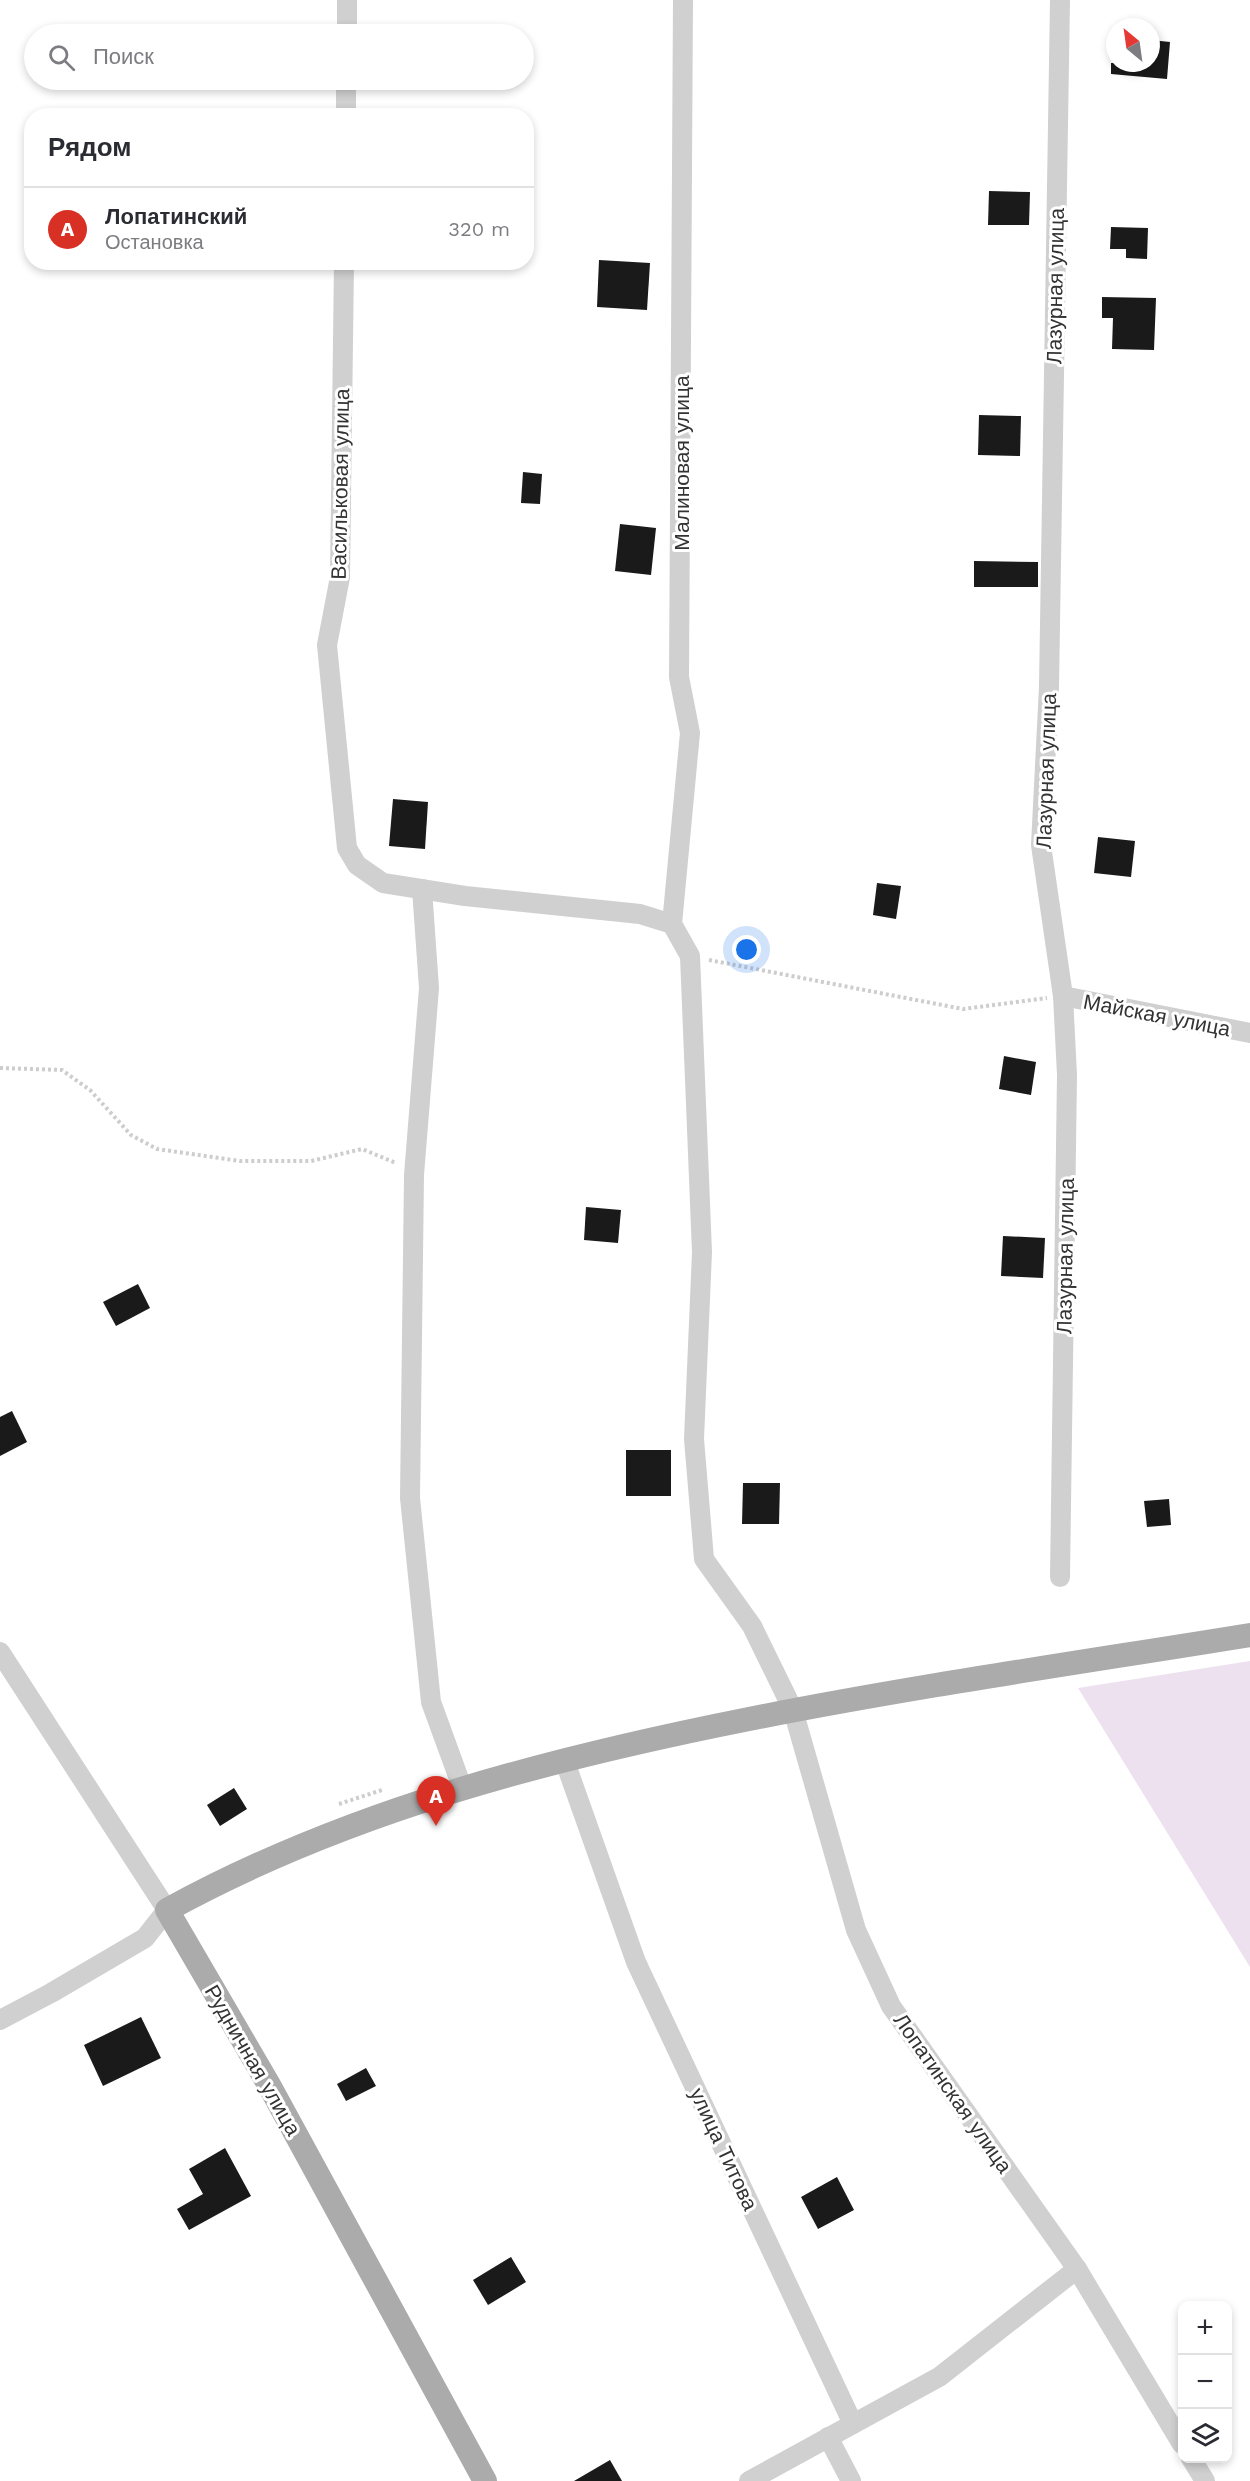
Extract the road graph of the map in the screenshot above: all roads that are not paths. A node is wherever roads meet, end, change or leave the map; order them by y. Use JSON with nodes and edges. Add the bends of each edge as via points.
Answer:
{"nodes":[{"id":1,"x":347,"y":0,"type":"edge"},
{"id":2,"x":683,"y":0,"type":"edge"},
{"id":3,"x":1060,"y":0,"type":"edge"},
{"id":4,"x":347,"y":24,"type":"edge"},
{"id":5,"x":346,"y":90,"type":"edge"},
{"id":6,"x":346,"y":108,"type":"edge"},
{"id":7,"x":344,"y":270,"type":"edge"},
{"id":8,"x":422,"y":889,"type":"junction"},
{"id":9,"x":672,"y":924,"type":"junction"},
{"id":10,"x":1063,"y":996,"type":"junction"},
{"id":11,"x":1250,"y":1033,"type":"edge"},
{"id":12,"x":1060,"y":1577,"type":"dead end"},
{"id":13,"x":1250,"y":1635,"type":"edge"},
{"id":14,"x":0,"y":1652,"type":"edge"},
{"id":15,"x":793,"y":1710,"type":"junction"},
{"id":16,"x":564,"y":1759,"type":"junction"},
{"id":17,"x":462,"y":1788,"type":"junction"},
{"id":18,"x":167,"y":1910,"type":"junction"},
{"id":19,"x":0,"y":2020,"type":"edge"},
{"id":20,"x":1077,"y":2269,"type":"junction"},
{"id":21,"x":853,"y":2424,"type":"junction"},
{"id":22,"x":828,"y":2437,"type":"junction"},
{"id":23,"x":1178,"y":2437,"type":"edge"},
{"id":24,"x":1194,"y":2463,"type":"edge"},
{"id":25,"x":485,"y":2481,"type":"edge"},
{"id":26,"x":749,"y":2481,"type":"edge"},
{"id":27,"x":851,"y":2481,"type":"edge"},
{"id":28,"x":1205,"y":2481,"type":"edge"}],
"edges":[{"from":1,"to":4,"type":"street"},
{"from":2,"to":9,"type":"street","name":"Малиновая улица","via":[[679,677],[690,733]]},
{"from":3,"to":10,"type":"street","name":"Лазурная улица","via":[[1049,687],[1041,845]]},
{"from":5,"to":6,"type":"street"},
{"from":7,"to":8,"type":"street","name":"Васильковая улица","via":[[340,577],[327,645],[347,848],[357,866],[383,883]]},
{"from":8,"to":9,"type":"street","via":[[640,914]]},
{"from":8,"to":17,"type":"street","via":[[429,988],[414,1175],[410,1498],[431,1702]]},
{"from":9,"to":15,"type":"street","name":"Лопатинская улица","via":[[690,956],[702,1252],[694,1439],[704,1559],[752,1626]]},
{"from":10,"to":11,"type":"street","name":"Майская улица"},
{"from":10,"to":12,"type":"street","name":"Лазурная улица","via":[[1067,1075]]},
{"from":13,"to":15,"type":"main road"},
{"from":14,"to":18,"type":"street","name":"Рудничная улица"},
{"from":15,"to":16,"type":"main road"},
{"from":15,"to":20,"type":"street","name":"Лопатинская улица","via":[[856,1930],[891,2006]]},
{"from":16,"to":17,"type":"main road"},
{"from":16,"to":21,"type":"street","name":"улица Титова","via":[[636,1962]]},
{"from":17,"to":18,"type":"main road","via":[[272,1857]]},
{"from":18,"to":19,"type":"street","via":[[145,1938]]},
{"from":18,"to":25,"type":"main road","name":"Рудничная улица","via":[[269,2085]]},
{"from":20,"to":21,"type":"street","via":[[939,2377]]},
{"from":20,"to":23,"type":"street","name":"Лопатинская улица"},
{"from":21,"to":22,"type":"street"},
{"from":22,"to":26,"type":"street"},
{"from":22,"to":27,"type":"street"},
{"from":24,"to":28,"type":"street"}]}
